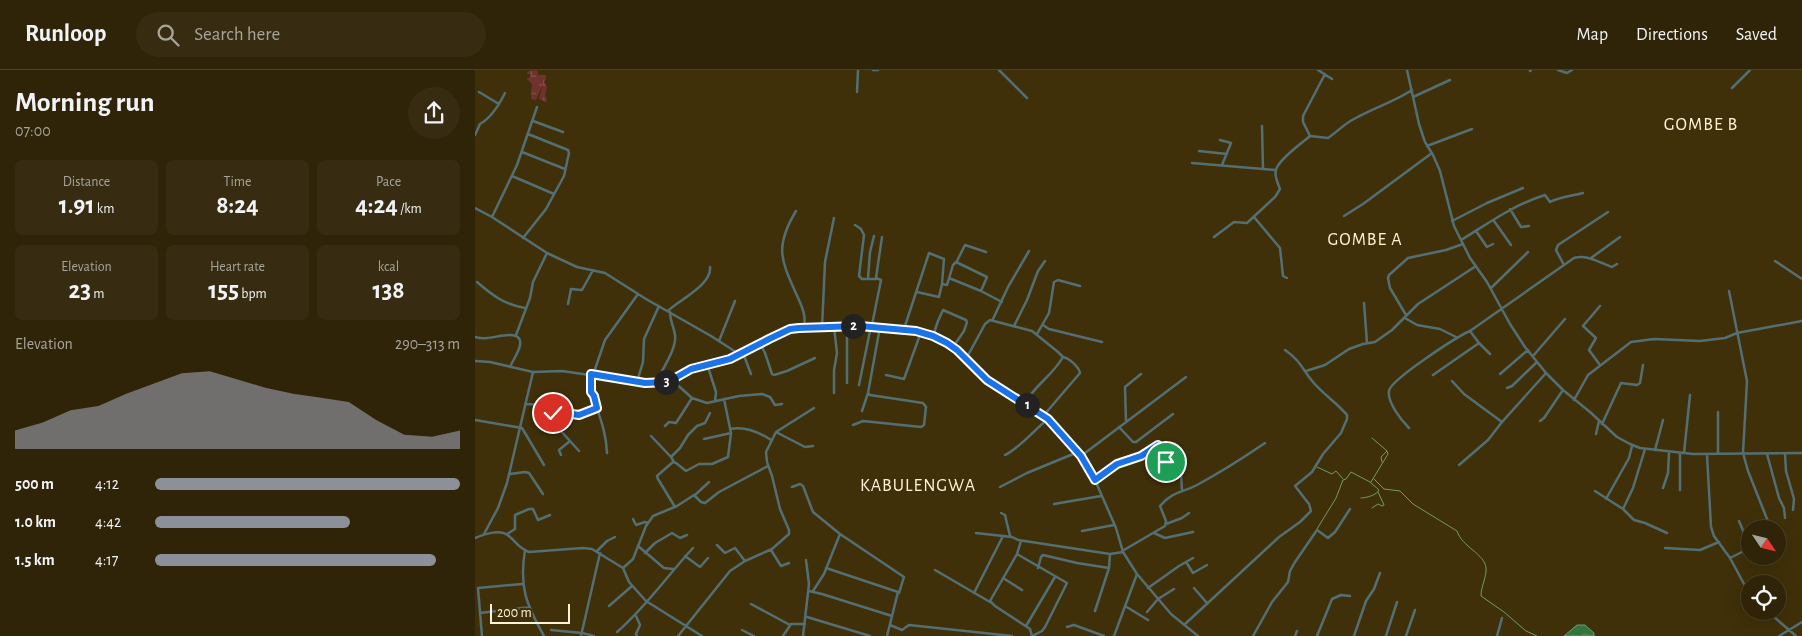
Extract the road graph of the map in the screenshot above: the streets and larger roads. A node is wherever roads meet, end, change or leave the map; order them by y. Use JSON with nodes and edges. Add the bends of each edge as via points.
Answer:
{"nodes":[{"id":1,"x":858,"y":70,"type":"edge"},
{"id":2,"x":873,"y":70,"type":"edge"},
{"id":3,"x":878,"y":70,"type":"edge"},
{"id":4,"x":999,"y":70,"type":"edge"},
{"id":5,"x":1318,"y":70,"type":"edge"},
{"id":6,"x":1407,"y":70,"type":"edge"},
{"id":7,"x":1558,"y":70,"type":"edge"},
{"id":8,"x":1572,"y":70,"type":"edge"},
{"id":9,"x":1750,"y":70,"type":"edge"},
{"id":10,"x":1325,"y":74,"type":"junction"},
{"id":11,"x":1332,"y":79,"type":"dead end"},
{"id":12,"x":1450,"y":80,"type":"dead end"},
{"id":13,"x":1733,"y":88,"type":"dead end"},
{"id":14,"x":1412,"y":90,"type":"junction"},
{"id":15,"x":479,"y":92,"type":"dead end"},
{"id":16,"x":857,"y":92,"type":"dead end"},
{"id":17,"x":505,"y":93,"type":"dead end"},
{"id":18,"x":1413,"y":97,"type":"junction"},
{"id":19,"x":1027,"y":98,"type":"dead end"},
{"id":20,"x":500,"y":104,"type":"junction"},
{"id":21,"x":537,"y":107,"type":"dead end"},
{"id":22,"x":533,"y":121,"type":"junction"},
{"id":23,"x":1263,"y":126,"type":"dead end"},
{"id":24,"x":1472,"y":129,"type":"dead end"},
{"id":25,"x":563,"y":132,"type":"dead end"},
{"id":26,"x":528,"y":134,"type":"junction"},
{"id":27,"x":475,"y":135,"type":"edge"},
{"id":28,"x":1310,"y":136,"type":"junction"},
{"id":29,"x":1220,"y":140,"type":"dead end"},
{"id":30,"x":1427,"y":146,"type":"junction"},
{"id":31,"x":1199,"y":151,"type":"dead end"},
{"id":32,"x":522,"y":152,"type":"junction"},
{"id":33,"x":1432,"y":152,"type":"junction"},
{"id":34,"x":1227,"y":154,"type":"junction"},
{"id":35,"x":1192,"y":163,"type":"dead end"},
{"id":36,"x":1222,"y":166,"type":"junction"},
{"id":37,"x":565,"y":169,"type":"junction"},
{"id":38,"x":1263,"y":169,"type":"junction"},
{"id":39,"x":1276,"y":170,"type":"junction"},
{"id":40,"x":512,"y":176,"type":"junction"},
{"id":41,"x":1523,"y":188,"type":"dead end"},
{"id":42,"x":1583,"y":193,"type":"dead end"},
{"id":43,"x":554,"y":194,"type":"junction"},
{"id":44,"x":475,"y":208,"type":"edge"},
{"id":45,"x":1510,"y":209,"type":"junction"},
{"id":46,"x":796,"y":211,"type":"dead end"},
{"id":47,"x":1608,"y":212,"type":"dead end"},
{"id":48,"x":1344,"y":216,"type":"dead end"},
{"id":49,"x":493,"y":217,"type":"junction"},
{"id":50,"x":1254,"y":217,"type":"junction"},
{"id":51,"x":834,"y":218,"type":"dead end"},
{"id":52,"x":1452,"y":220,"type":"junction"},
{"id":53,"x":1495,"y":221,"type":"junction"},
{"id":54,"x":855,"y":225,"type":"dead end"},
{"id":55,"x":1529,"y":226,"type":"dead end"},
{"id":56,"x":1477,"y":231,"type":"junction"},
{"id":57,"x":874,"y":236,"type":"dead end"},
{"id":58,"x":882,"y":237,"type":"dead end"},
{"id":59,"x":1214,"y":237,"type":"dead end"},
{"id":60,"x":1620,"y":237,"type":"dead end"},
{"id":61,"x":523,"y":238,"type":"junction"},
{"id":62,"x":1461,"y":240,"type":"junction"},
{"id":63,"x":1463,"y":244,"type":"junction"},
{"id":64,"x":1493,"y":244,"type":"dead end"},
{"id":65,"x":1511,"y":245,"type":"dead end"},
{"id":66,"x":1029,"y":251,"type":"dead end"},
{"id":67,"x":986,"y":252,"type":"dead end"},
{"id":68,"x":1528,"y":252,"type":"dead end"},
{"id":69,"x":547,"y":253,"type":"junction"},
{"id":70,"x":1591,"y":258,"type":"junction"},
{"id":71,"x":1045,"y":261,"type":"dead end"},
{"id":72,"x":1775,"y":262,"type":"dead end"},
{"id":73,"x":957,"y":263,"type":"junction"},
{"id":74,"x":1617,"y":264,"type":"dead end"},
{"id":75,"x":1563,"y":265,"type":"junction"},
{"id":76,"x":1476,"y":266,"type":"junction"},
{"id":77,"x":710,"y":267,"type":"dead end"},
{"id":78,"x":593,"y":270,"type":"junction"},
{"id":79,"x":949,"y":278,"type":"junction"},
{"id":80,"x":1287,"y":278,"type":"dead end"},
{"id":81,"x":868,"y":279,"type":"junction"},
{"id":82,"x":877,"y":279,"type":"junction"},
{"id":83,"x":1802,"y":279,"type":"edge"},
{"id":84,"x":477,"y":282,"type":"dead end"},
{"id":85,"x":942,"y":284,"type":"junction"},
{"id":86,"x":1080,"y":286,"type":"dead end"},
{"id":87,"x":1491,"y":288,"type":"junction"},
{"id":88,"x":981,"y":291,"type":"junction"},
{"id":89,"x":1729,"y":291,"type":"dead end"},
{"id":90,"x":917,"y":292,"type":"junction"},
{"id":91,"x":638,"y":293,"type":"junction"},
{"id":92,"x":735,"y":301,"type":"dead end"},
{"id":93,"x":1002,"y":302,"type":"junction"},
{"id":94,"x":1364,"y":303,"type":"dead end"},
{"id":95,"x":568,"y":304,"type":"dead end"},
{"id":96,"x":659,"y":306,"type":"junction"},
{"id":97,"x":1599,"y":306,"type":"dead end"},
{"id":98,"x":525,"y":308,"type":"junction"},
{"id":99,"x":1503,"y":308,"type":"junction"},
{"id":100,"x":669,"y":312,"type":"junction"},
{"id":101,"x":1406,"y":316,"type":"junction"},
{"id":102,"x":1565,"y":319,"type":"dead end"},
{"id":103,"x":993,"y":320,"type":"junction"},
{"id":104,"x":1802,"y":321,"type":"edge"},
{"id":105,"x":1043,"y":325,"type":"junction"},
{"id":106,"x":847,"y":326,"type":"junction"},
{"id":107,"x":1013,"y":326,"type":"junction"},
{"id":108,"x":804,"y":327,"type":"junction"},
{"id":109,"x":834,"y":327,"type":"junction"},
{"id":110,"x":873,"y":327,"type":"junction"},
{"id":111,"x":880,"y":327,"type":"junction"},
{"id":112,"x":821,"y":328,"type":"junction"},
{"id":113,"x":903,"y":329,"type":"junction"},
{"id":114,"x":1470,"y":331,"type":"junction"},
{"id":115,"x":921,"y":332,"type":"junction"},
{"id":116,"x":1737,"y":333,"type":"junction"},
{"id":117,"x":1037,"y":334,"type":"junction"},
{"id":118,"x":516,"y":336,"type":"junction"},
{"id":119,"x":933,"y":336,"type":"junction"},
{"id":120,"x":475,"y":337,"type":"edge"},
{"id":121,"x":1456,"y":337,"type":"junction"},
{"id":122,"x":719,"y":342,"type":"junction"},
{"id":123,"x":1102,"y":342,"type":"dead end"},
{"id":124,"x":760,"y":343,"type":"junction"},
{"id":125,"x":1367,"y":343,"type":"junction"},
{"id":126,"x":1479,"y":343,"type":"junction"},
{"id":127,"x":953,"y":347,"type":"junction"},
{"id":128,"x":1285,"y":350,"type":"dead end"},
{"id":129,"x":1528,"y":350,"type":"junction"},
{"id":130,"x":741,"y":354,"type":"junction"},
{"id":131,"x":1490,"y":354,"type":"dead end"},
{"id":132,"x":1533,"y":356,"type":"junction"},
{"id":133,"x":815,"y":358,"type":"dead end"},
{"id":134,"x":1063,"y":358,"type":"junction"},
{"id":135,"x":966,"y":359,"type":"junction"},
{"id":136,"x":475,"y":361,"type":"edge"},
{"id":137,"x":1537,"y":362,"type":"junction"},
{"id":138,"x":707,"y":364,"type":"junction"},
{"id":139,"x":1643,"y":364,"type":"dead end"},
{"id":140,"x":1600,"y":365,"type":"junction"},
{"id":141,"x":510,"y":367,"type":"junction"},
{"id":142,"x":533,"y":372,"type":"junction"},
{"id":143,"x":1306,"y":372,"type":"junction"},
{"id":144,"x":1546,"y":373,"type":"junction"},
{"id":145,"x":592,"y":374,"type":"junction"},
{"id":146,"x":751,"y":374,"type":"dead end"},
{"id":147,"x":1141,"y":374,"type":"dead end"},
{"id":148,"x":1500,"y":374,"type":"dead end"},
{"id":149,"x":886,"y":375,"type":"dead end"},
{"id":150,"x":1433,"y":375,"type":"dead end"},
{"id":151,"x":1186,"y":377,"type":"dead end"},
{"id":152,"x":672,"y":380,"type":"junction"},
{"id":153,"x":1452,"y":381,"type":"dead end"},
{"id":154,"x":637,"y":382,"type":"junction"},
{"id":155,"x":656,"y":383,"type":"junction"},
{"id":156,"x":847,"y":383,"type":"dead end"},
{"id":157,"x":859,"y":385,"type":"dead end"},
{"id":158,"x":1507,"y":388,"type":"dead end"},
{"id":159,"x":1563,"y":390,"type":"junction"},
{"id":160,"x":834,"y":392,"type":"dead end"},
{"id":161,"x":867,"y":393,"type":"junction"},
{"id":162,"x":1690,"y":395,"type":"dead end"},
{"id":163,"x":692,"y":398,"type":"junction"},
{"id":164,"x":724,"y":399,"type":"junction"},
{"id":165,"x":1574,"y":400,"type":"junction"},
{"id":166,"x":715,"y":401,"type":"junction"},
{"id":167,"x":1025,"y":403,"type":"junction"},
{"id":168,"x":525,"y":404,"type":"junction"},
{"id":169,"x":782,"y":404,"type":"dead end"},
{"id":170,"x":597,"y":408,"type":"junction"},
{"id":171,"x":814,"y":408,"type":"dead end"},
{"id":172,"x":862,"y":411,"type":"dead end"},
{"id":173,"x":1718,"y":412,"type":"dead end"},
{"id":174,"x":710,"y":413,"type":"dead end"},
{"id":175,"x":1173,"y":414,"type":"dead end"},
{"id":176,"x":1044,"y":415,"type":"junction"},
{"id":177,"x":1048,"y":419,"type":"junction"},
{"id":178,"x":475,"y":420,"type":"edge"},
{"id":179,"x":1663,"y":420,"type":"dead end"},
{"id":180,"x":556,"y":421,"type":"junction"},
{"id":181,"x":1540,"y":421,"type":"dead end"},
{"id":182,"x":1599,"y":421,"type":"junction"},
{"id":183,"x":1126,"y":422,"type":"junction"},
{"id":184,"x":1502,"y":422,"type":"junction"},
{"id":185,"x":1603,"y":424,"type":"junction"},
{"id":186,"x":853,"y":425,"type":"dead end"},
{"id":187,"x":665,"y":426,"type":"dead end"},
{"id":188,"x":520,"y":427,"type":"junction"},
{"id":189,"x":1119,"y":427,"type":"junction"},
{"id":190,"x":1409,"y":428,"type":"dead end"},
{"id":191,"x":730,"y":429,"type":"junction"},
{"id":192,"x":776,"y":432,"type":"junction"},
{"id":193,"x":731,"y":434,"type":"junction"},
{"id":194,"x":1596,"y":434,"type":"dead end"},
{"id":195,"x":651,"y":436,"type":"dead end"},
{"id":196,"x":703,"y":439,"type":"dead end"},
{"id":197,"x":771,"y":440,"type":"junction"},
{"id":198,"x":570,"y":441,"type":"junction"},
{"id":199,"x":1265,"y":443,"type":"dead end"},
{"id":200,"x":813,"y":446,"type":"dead end"},
{"id":201,"x":1632,"y":446,"type":"junction"},
{"id":202,"x":1645,"y":449,"type":"junction"},
{"id":203,"x":1655,"y":450,"type":"junction"},
{"id":204,"x":579,"y":451,"type":"dead end"},
{"id":205,"x":1078,"y":452,"type":"junction"},
{"id":206,"x":1669,"y":452,"type":"junction"},
{"id":207,"x":607,"y":453,"type":"dead end"},
{"id":208,"x":1682,"y":453,"type":"junction"},
{"id":209,"x":1743,"y":453,"type":"junction"},
{"id":210,"x":1802,"y":453,"type":"edge"},
{"id":211,"x":1707,"y":454,"type":"junction"},
{"id":212,"x":1718,"y":454,"type":"junction"},
{"id":213,"x":1767,"y":454,"type":"junction"},
{"id":214,"x":1785,"y":454,"type":"junction"},
{"id":215,"x":561,"y":455,"type":"dead end"},
{"id":216,"x":1005,"y":455,"type":"dead end"},
{"id":217,"x":1081,"y":456,"type":"junction"},
{"id":218,"x":671,"y":457,"type":"junction"},
{"id":219,"x":674,"y":462,"type":"junction"},
{"id":220,"x":544,"y":465,"type":"dead end"},
{"id":221,"x":1459,"y":465,"type":"dead end"},
{"id":222,"x":768,"y":466,"type":"junction"},
{"id":223,"x":510,"y":474,"type":"junction"},
{"id":224,"x":1095,"y":480,"type":"junction"},
{"id":225,"x":709,"y":482,"type":"dead end"},
{"id":226,"x":792,"y":487,"type":"dead end"},
{"id":227,"x":1000,"y":487,"type":"dead end"},
{"id":228,"x":1663,"y":488,"type":"dead end"},
{"id":229,"x":1182,"y":490,"type":"junction"},
{"id":230,"x":1680,"y":490,"type":"dead end"},
{"id":231,"x":1595,"y":491,"type":"dead end"},
{"id":232,"x":543,"y":494,"type":"dead end"},
{"id":233,"x":695,"y":495,"type":"junction"},
{"id":234,"x":1101,"y":496,"type":"junction"},
{"id":235,"x":1607,"y":499,"type":"junction"},
{"id":236,"x":1054,"y":504,"type":"dead end"},
{"id":237,"x":675,"y":507,"type":"junction"},
{"id":238,"x":1350,"y":509,"type":"dead end"},
{"id":239,"x":1623,"y":509,"type":"junction"},
{"id":240,"x":1793,"y":510,"type":"dead end"},
{"id":241,"x":1001,"y":513,"type":"dead end"},
{"id":242,"x":1189,"y":513,"type":"dead end"},
{"id":243,"x":550,"y":515,"type":"dead end"},
{"id":244,"x":1785,"y":518,"type":"dead end"},
{"id":245,"x":633,"y":519,"type":"dead end"},
{"id":246,"x":1767,"y":520,"type":"edge"},
{"id":247,"x":1739,"y":521,"type":"dead end"},
{"id":248,"x":647,"y":523,"type":"junction"},
{"id":249,"x":1166,"y":524,"type":"junction"},
{"id":250,"x":1114,"y":525,"type":"junction"},
{"id":251,"x":1741,"y":526,"type":"edge"},
{"id":252,"x":1082,"y":531,"type":"dead end"},
{"id":253,"x":1193,"y":532,"type":"dead end"},
{"id":254,"x":839,"y":533,"type":"junction"},
{"id":255,"x":976,"y":533,"type":"dead end"},
{"id":256,"x":1154,"y":533,"type":"junction"},
{"id":257,"x":484,"y":534,"type":"junction"},
{"id":258,"x":507,"y":534,"type":"junction"},
{"id":259,"x":1667,"y":534,"type":"dead end"},
{"id":260,"x":687,"y":535,"type":"dead end"},
{"id":261,"x":1003,"y":536,"type":"junction"},
{"id":262,"x":615,"y":537,"type":"dead end"},
{"id":263,"x":1011,"y":537,"type":"junction"},
{"id":264,"x":475,"y":538,"type":"edge"},
{"id":265,"x":1021,"y":541,"type":"junction"},
{"id":266,"x":1719,"y":542,"type":"junction"},
{"id":267,"x":638,"y":546,"type":"junction"},
{"id":268,"x":717,"y":546,"type":"dead end"},
{"id":269,"x":693,"y":548,"type":"dead end"},
{"id":270,"x":1665,"y":548,"type":"dead end"},
{"id":271,"x":525,"y":550,"type":"junction"},
{"id":272,"x":771,"y":550,"type":"junction"},
{"id":273,"x":1123,"y":551,"type":"junction"},
{"id":274,"x":599,"y":552,"type":"junction"},
{"id":275,"x":1741,"y":552,"type":"edge"},
{"id":276,"x":645,"y":553,"type":"junction"},
{"id":277,"x":1017,"y":554,"type":"junction"},
{"id":278,"x":1110,"y":554,"type":"junction"},
{"id":279,"x":685,"y":556,"type":"junction"},
{"id":280,"x":708,"y":558,"type":"dead end"},
{"id":281,"x":1193,"y":558,"type":"dead end"},
{"id":282,"x":1730,"y":558,"type":"junction"},
{"id":283,"x":806,"y":560,"type":"dead end"},
{"id":284,"x":745,"y":561,"type":"junction"},
{"id":285,"x":1187,"y":562,"type":"junction"},
{"id":286,"x":789,"y":563,"type":"dead end"},
{"id":287,"x":1207,"y":565,"type":"dead end"},
{"id":288,"x":623,"y":568,"type":"junction"},
{"id":289,"x":825,"y":568,"type":"junction"},
{"id":290,"x":1038,"y":568,"type":"junction"},
{"id":291,"x":1109,"y":568,"type":"junction"},
{"id":292,"x":673,"y":569,"type":"junction"},
{"id":293,"x":935,"y":570,"type":"dead end"},
{"id":294,"x":1380,"y":573,"type":"dead end"},
{"id":295,"x":1137,"y":574,"type":"junction"},
{"id":296,"x":1055,"y":576,"type":"junction"},
{"id":297,"x":1003,"y":578,"type":"junction"},
{"id":298,"x":1741,"y":578,"type":"edge"},
{"id":299,"x":522,"y":584,"type":"junction"},
{"id":300,"x":632,"y":586,"type":"junction"},
{"id":301,"x":1149,"y":588,"type":"junction"},
{"id":302,"x":1194,"y":588,"type":"dead end"},
{"id":303,"x":1174,"y":589,"type":"dead end"},
{"id":304,"x":1022,"y":590,"type":"dead end"},
{"id":305,"x":811,"y":591,"type":"junction"},
{"id":306,"x":899,"y":593,"type":"junction"},
{"id":307,"x":974,"y":593,"type":"junction"},
{"id":308,"x":1350,"y":596,"type":"dead end"},
{"id":309,"x":476,"y":598,"type":"edge"},
{"id":310,"x":1159,"y":599,"type":"junction"},
{"id":311,"x":647,"y":601,"type":"junction"},
{"id":312,"x":1397,"y":602,"type":"dead end"},
{"id":313,"x":991,"y":603,"type":"junction"},
{"id":314,"x":1207,"y":603,"type":"junction"},
{"id":315,"x":751,"y":604,"type":"dead end"},
{"id":316,"x":609,"y":606,"type":"dead end"},
{"id":317,"x":1125,"y":606,"type":"junction"},
{"id":318,"x":530,"y":608,"type":"junction"},
{"id":319,"x":1415,"y":610,"type":"dead end"},
{"id":320,"x":1095,"y":611,"type":"dead end"},
{"id":321,"x":1147,"y":612,"type":"dead end"},
{"id":322,"x":480,"y":613,"type":"junction"},
{"id":323,"x":636,"y":616,"type":"junction"},
{"id":324,"x":892,"y":616,"type":"junction"},
{"id":325,"x":806,"y":617,"type":"junction"},
{"id":326,"x":1501,"y":618,"type":"dead end"},
{"id":327,"x":1148,"y":620,"type":"dead end"},
{"id":328,"x":1777,"y":620,"type":"edge"},
{"id":329,"x":1802,"y":622,"type":"edge"},
{"id":330,"x":805,"y":624,"type":"junction"},
{"id":331,"x":890,"y":625,"type":"junction"},
{"id":332,"x":1184,"y":625,"type":"junction"},
{"id":333,"x":687,"y":626,"type":"junction"},
{"id":334,"x":789,"y":626,"type":"junction"},
{"id":335,"x":1026,"y":626,"type":"junction"},
{"id":336,"x":1067,"y":627,"type":"dead end"},
{"id":337,"x":551,"y":630,"type":"dead end"},
{"id":338,"x":742,"y":630,"type":"dead end"},
{"id":339,"x":1789,"y":630,"type":"junction"},
{"id":340,"x":1297,"y":631,"type":"dead end"},
{"id":341,"x":617,"y":632,"type":"dead end"},
{"id":342,"x":582,"y":634,"type":"edge"},
{"id":343,"x":482,"y":636,"type":"edge"},
{"id":344,"x":544,"y":636,"type":"edge"},
{"id":345,"x":594,"y":636,"type":"edge"},
{"id":346,"x":637,"y":636,"type":"edge"},
{"id":347,"x":679,"y":636,"type":"edge"},
{"id":348,"x":702,"y":636,"type":"edge"},
{"id":349,"x":754,"y":636,"type":"edge"},
{"id":350,"x":783,"y":636,"type":"edge"},
{"id":351,"x":803,"y":636,"type":"edge"},
{"id":352,"x":870,"y":636,"type":"edge"},
{"id":353,"x":887,"y":636,"type":"edge"},
{"id":354,"x":1012,"y":636,"type":"edge"},
{"id":355,"x":1104,"y":636,"type":"edge"},
{"id":356,"x":1114,"y":636,"type":"edge"},
{"id":357,"x":1196,"y":636,"type":"edge"},
{"id":358,"x":1253,"y":636,"type":"edge"},
{"id":359,"x":1295,"y":636,"type":"edge"},
{"id":360,"x":1317,"y":636,"type":"edge"},
{"id":361,"x":1354,"y":636,"type":"edge"},
{"id":362,"x":1385,"y":636,"type":"edge"},
{"id":363,"x":1406,"y":636,"type":"edge"},
{"id":364,"x":1497,"y":636,"type":"edge"},
{"id":365,"x":1779,"y":636,"type":"edge"},
{"id":366,"x":1796,"y":636,"type":"edge"}],
"edges":[{"from":1,"to":16,"type":"street"},
{"from":2,"to":3,"type":"street"},
{"from":4,"to":19,"type":"street"},
{"from":5,"to":10,"type":"street"},
{"from":6,"to":14,"type":"street"},
{"from":7,"to":8,"type":"street","via":[[1567,73]]},
{"from":9,"to":13,"type":"street"},
{"from":10,"to":11,"type":"street"},
{"from":10,"to":28,"type":"street","via":[[1303,116]]},
{"from":12,"to":18,"type":"street"},
{"from":14,"to":18,"type":"street"},
{"from":14,"to":28,"type":"street","via":[[1354,118],[1328,138]]},
{"from":15,"to":20,"type":"street"},
{"from":17,"to":20,"type":"street"},
{"from":18,"to":30,"type":"street"},
{"from":20,"to":27,"type":"street","via":[[485,122],[479,124]]},
{"from":21,"to":22,"type":"street"},
{"from":22,"to":25,"type":"street"},
{"from":22,"to":26,"type":"street"},
{"from":23,"to":38,"type":"street"},
{"from":24,"to":30,"type":"street"},
{"from":26,"to":32,"type":"street"},
{"from":26,"to":37,"type":"street","via":[[569,151]]},
{"from":28,"to":39,"type":"street"},
{"from":29,"to":34,"type":"street","via":[[1231,143]]},
{"from":30,"to":33,"type":"street"},
{"from":31,"to":34,"type":"street"},
{"from":32,"to":37,"type":"street"},
{"from":32,"to":40,"type":"street"},
{"from":33,"to":48,"type":"street"},
{"from":33,"to":52,"type":"street"},
{"from":34,"to":36,"type":"street"},
{"from":35,"to":36,"type":"street"},
{"from":36,"to":38,"type":"street"},
{"from":37,"to":43,"type":"street"},
{"from":38,"to":39,"type":"street"},
{"from":39,"to":50,"type":"street","via":[[1279,191]]},
{"from":40,"to":43,"type":"street"},
{"from":40,"to":49,"type":"street"},
{"from":41,"to":52,"type":"street"},
{"from":42,"to":45,"type":"street","via":[[1549,202],[1545,195]]},
{"from":43,"to":61,"type":"street"},
{"from":44,"to":49,"type":"street"},
{"from":45,"to":53,"type":"street"},
{"from":45,"to":55,"type":"street","via":[[1521,227]]},
{"from":46,"to":108,"type":"street","via":[[786,228],[782,259],[803,309]]},
{"from":47,"to":75,"type":"street","via":[[1557,245]]},
{"from":49,"to":61,"type":"street"},
{"from":50,"to":59,"type":"street","via":[[1245,223],[1234,222]]},
{"from":50,"to":80,"type":"street","via":[[1280,248],[1281,270]]},
{"from":51,"to":112,"type":"street","via":[[825,262]]},
{"from":52,"to":62,"type":"street"},
{"from":53,"to":56,"type":"street"},
{"from":53,"to":65,"type":"street"},
{"from":54,"to":81,"type":"street","via":[[864,235],[859,276]]},
{"from":56,"to":62,"type":"street"},
{"from":56,"to":64,"type":"street","via":[[1487,247]]},
{"from":57,"to":81,"type":"street"},
{"from":58,"to":82,"type":"street"},
{"from":60,"to":70,"type":"street"},
{"from":61,"to":69,"type":"street"},
{"from":62,"to":63,"type":"street"},
{"from":63,"to":76,"type":"street"},
{"from":63,"to":101,"type":"street","via":[[1408,258],[1389,274],[1390,288]]},
{"from":66,"to":93,"type":"street"},
{"from":67,"to":73,"type":"street","via":[[965,245]]},
{"from":68,"to":87,"type":"street"},
{"from":69,"to":78,"type":"street","via":[[577,267]]},
{"from":69,"to":98,"type":"street"},
{"from":70,"to":74,"type":"street","via":[[1612,267]]},
{"from":70,"to":75,"type":"street","via":[[1578,257]]},
{"from":71,"to":107,"type":"street"},
{"from":72,"to":83,"type":"street"},
{"from":73,"to":79,"type":"street","via":[[953,265]]},
{"from":73,"to":88,"type":"street","via":[[987,277]]},
{"from":75,"to":99,"type":"street"},
{"from":76,"to":87,"type":"street"},
{"from":76,"to":101,"type":"street"},
{"from":77,"to":100,"type":"street","via":[[699,287]]},
{"from":78,"to":91,"type":"street","via":[[605,273]]},
{"from":78,"to":95,"type":"street","via":[[581,290],[571,289]]},
{"from":79,"to":85,"type":"street","via":[[947,285]]},
{"from":79,"to":88,"type":"street"},
{"from":81,"to":82,"type":"street"},
{"from":82,"to":110,"type":"street","via":[[881,281]]},
{"from":84,"to":98,"type":"street","via":[[496,298]]},
{"from":85,"to":90,"type":"street","via":[[939,298]]},
{"from":85,"to":90,"type":"street","via":[[944,259],[929,253]]},
{"from":86,"to":105,"type":"street","via":[[1058,280],[1054,282],[1049,313]]},
{"from":87,"to":99,"type":"street"},
{"from":88,"to":93,"type":"street"},
{"from":89,"to":116,"type":"street"},
{"from":90,"to":113,"type":"street"},
{"from":91,"to":96,"type":"street"},
{"from":91,"to":145,"type":"street","via":[[605,340]]},
{"from":92,"to":122,"type":"street"},
{"from":93,"to":103,"type":"street"},
{"from":94,"to":125,"type":"street"},
{"from":96,"to":100,"type":"street"},
{"from":96,"to":154,"type":"street","via":[[644,339],[643,362]]},
{"from":97,"to":140,"type":"street","via":[[1583,326],[1597,338],[1589,350]]},
{"from":98,"to":118,"type":"street"},
{"from":99,"to":114,"type":"street"},
{"from":99,"to":129,"type":"street"},
{"from":100,"to":122,"type":"street"},
{"from":100,"to":155,"type":"street","via":[[675,347]]},
{"from":101,"to":121,"type":"street","via":[[1417,324],[1440,329]]},
{"from":101,"to":125,"type":"street","via":[[1375,342]]},
{"from":102,"to":132,"type":"street"},
{"from":103,"to":107,"type":"street"},
{"from":103,"to":135,"type":"street","via":[[985,324]]},
{"from":104,"to":116,"type":"street"},
{"from":105,"to":117,"type":"street"},
{"from":105,"to":123,"type":"street"},
{"from":106,"to":109,"type":"street"},
{"from":106,"to":110,"type":"street"},
{"from":106,"to":156,"type":"street"},
{"from":107,"to":117,"type":"street"},
{"from":108,"to":112,"type":"street"},
{"from":108,"to":124,"type":"street","via":[[790,329]]},
{"from":109,"to":112,"type":"street"},
{"from":109,"to":160,"type":"street","via":[[837,353]]},
{"from":110,"to":111,"type":"street"},
{"from":110,"to":157,"type":"street"},
{"from":111,"to":113,"type":"street"},
{"from":111,"to":161,"type":"street"},
{"from":113,"to":115,"type":"street"},
{"from":114,"to":121,"type":"street"},
{"from":114,"to":126,"type":"street"},
{"from":115,"to":119,"type":"street"},
{"from":115,"to":149,"type":"street","via":[[904,379]]},
{"from":116,"to":140,"type":"street","via":[[1700,341],[1654,339],[1631,342]]},
{"from":116,"to":209,"type":"street","via":[[1747,381]]},
{"from":117,"to":134,"type":"street"},
{"from":118,"to":120,"type":"street"},
{"from":118,"to":141,"type":"street","via":[[520,339],[520,346]]},
{"from":119,"to":127,"type":"street"},
{"from":119,"to":127,"type":"street","via":[[943,310],[966,320],[964,331]]},
{"from":121,"to":190,"type":"street","via":[[1390,386],[1389,395],[1397,415]]},
{"from":122,"to":130,"type":"street"},
{"from":124,"to":130,"type":"street"},
{"from":124,"to":133,"type":"street","via":[[773,375]]},
{"from":125,"to":143,"type":"street"},
{"from":126,"to":131,"type":"street"},
{"from":126,"to":150,"type":"street"},
{"from":127,"to":135,"type":"street"},
{"from":128,"to":143,"type":"street","via":[[1298,359]]},
{"from":129,"to":132,"type":"street"},
{"from":129,"to":148,"type":"street"},
{"from":130,"to":138,"type":"street"},
{"from":130,"to":146,"type":"street"},
{"from":132,"to":137,"type":"street"},
{"from":134,"to":167,"type":"street"},
{"from":134,"to":176,"type":"street","via":[[1080,373]]},
{"from":135,"to":167,"type":"street","via":[[987,380]]},
{"from":136,"to":141,"type":"street"},
{"from":137,"to":144,"type":"street"},
{"from":137,"to":158,"type":"street"},
{"from":138,"to":152,"type":"street"},
{"from":138,"to":166,"type":"street","via":[[716,392]]},
{"from":139,"to":185,"type":"street","via":[[1640,383],[1621,383]]},
{"from":140,"to":165,"type":"street","via":[[1585,378]]},
{"from":141,"to":142,"type":"street"},
{"from":142,"to":145,"type":"street"},
{"from":142,"to":168,"type":"street"},
{"from":143,"to":314,"type":"street","via":[[1311,381],[1347,415],[1344,428],[1312,472],[1295,486],[1311,512]]},
{"from":144,"to":159,"type":"street"},
{"from":144,"to":184,"type":"street"},
{"from":145,"to":154,"type":"street"},
{"from":145,"to":170,"type":"street","via":[[591,392]]},
{"from":147,"to":183,"type":"street","via":[[1125,387]]},
{"from":151,"to":183,"type":"street"},
{"from":152,"to":155,"type":"street"},
{"from":152,"to":163,"type":"street"},
{"from":153,"to":184,"type":"street"},
{"from":154,"to":155,"type":"street"},
{"from":159,"to":165,"type":"street"},
{"from":159,"to":181,"type":"street"},
{"from":161,"to":172,"type":"street"},
{"from":161,"to":186,"type":"street","via":[[923,402],[926,407],[924,425],[863,421]]},
{"from":162,"to":208,"type":"street"},
{"from":163,"to":166,"type":"street","via":[[707,403]]},
{"from":163,"to":187,"type":"street","via":[[677,423],[669,422]]},
{"from":164,"to":166,"type":"street"},
{"from":164,"to":169,"type":"street","via":[[762,394],[770,397],[775,405]]},
{"from":164,"to":191,"type":"street"},
{"from":165,"to":182,"type":"street"},
{"from":167,"to":176,"type":"street"},
{"from":168,"to":180,"type":"street","via":[[546,405]]},
{"from":168,"to":188,"type":"street"},
{"from":170,"to":180,"type":"street"},
{"from":170,"to":207,"type":"street"},
{"from":171,"to":192,"type":"street"},
{"from":173,"to":212,"type":"street"},
{"from":174,"to":218,"type":"street","via":[[705,423],[688,434]]},
{"from":175,"to":189,"type":"street","via":[[1136,442]]},
{"from":176,"to":177,"type":"street"},
{"from":177,"to":205,"type":"street"},
{"from":177,"to":216,"type":"street"},
{"from":178,"to":188,"type":"street"},
{"from":179,"to":203,"type":"street"},
{"from":180,"to":198,"type":"street"},
{"from":182,"to":185,"type":"street"},
{"from":182,"to":194,"type":"street"},
{"from":183,"to":189,"type":"street"},
{"from":184,"to":221,"type":"street","via":[[1488,440]]},
{"from":185,"to":201,"type":"street"},
{"from":188,"to":220,"type":"street"},
{"from":188,"to":223,"type":"street"},
{"from":189,"to":217,"type":"street"},
{"from":191,"to":193,"type":"street"},
{"from":191,"to":197,"type":"street","via":[[750,430]]},
{"from":192,"to":197,"type":"street"},
{"from":192,"to":200,"type":"street","via":[[805,446]]},
{"from":193,"to":196,"type":"street"},
{"from":193,"to":219,"type":"street","via":[[730,454],[725,460],[699,464],[686,471]]},
{"from":195,"to":218,"type":"street"},
{"from":197,"to":222,"type":"street","via":[[766,452]]},
{"from":198,"to":204,"type":"street"},
{"from":198,"to":215,"type":"street","via":[[559,450]]},
{"from":199,"to":229,"type":"street","via":[[1223,471]]},
{"from":201,"to":202,"type":"street"},
{"from":201,"to":235,"type":"street"},
{"from":202,"to":203,"type":"street"},
{"from":202,"to":239,"type":"street"},
{"from":203,"to":206,"type":"street"},
{"from":205,"to":217,"type":"street"},
{"from":205,"to":227,"type":"street"},
{"from":206,"to":208,"type":"street"},
{"from":206,"to":228,"type":"street"},
{"from":208,"to":211,"type":"street"},
{"from":208,"to":230,"type":"street"},
{"from":209,"to":212,"type":"street"},
{"from":209,"to":213,"type":"street"},
{"from":209,"to":246,"type":"street"},
{"from":210,"to":214,"type":"street"},
{"from":211,"to":212,"type":"street"},
{"from":211,"to":266,"type":"street","via":[[1711,527]]},
{"from":213,"to":214,"type":"street"},
{"from":213,"to":244,"type":"street"},
{"from":214,"to":240,"type":"street","via":[[1794,499]]},
{"from":217,"to":224,"type":"street"},
{"from":218,"to":219,"type":"street"},
{"from":219,"to":237,"type":"street","via":[[657,478]]},
{"from":222,"to":233,"type":"street","via":[[705,503]]},
{"from":222,"to":272,"type":"street","via":[[790,532]]},
{"from":223,"to":232,"type":"street","via":[[529,473]]},
{"from":223,"to":257,"type":"street","via":[[498,508]]},
{"from":224,"to":229,"type":"street","via":[[1117,464],[1141,456],[1159,445],[1169,454],[1167,462],[1181,474]]},
{"from":224,"to":234,"type":"street"},
{"from":225,"to":233,"type":"street"},
{"from":226,"to":254,"type":"street","via":[[803,486],[813,512]]},
{"from":229,"to":249,"type":"street","via":[[1161,505]]},
{"from":231,"to":235,"type":"street"},
{"from":233,"to":237,"type":"street"},
{"from":234,"to":236,"type":"street"},
{"from":234,"to":250,"type":"street"},
{"from":235,"to":239,"type":"street"},
{"from":237,"to":248,"type":"street","via":[[657,514]]},
{"from":238,"to":358,"type":"street","via":[[1329,538],[1317,530]]},
{"from":239,"to":259,"type":"street","via":[[1634,520]]},
{"from":241,"to":263,"type":"street","via":[[1005,515]]},
{"from":242,"to":249,"type":"street"},
{"from":243,"to":258,"type":"street","via":[[539,520],[533,509],[525,510],[515,515],[515,529]]},
{"from":245,"to":248,"type":"street","via":[[636,525]]},
{"from":247,"to":251,"type":"street"},
{"from":248,"to":267,"type":"street"},
{"from":249,"to":256,"type":"street"},
{"from":250,"to":252,"type":"street"},
{"from":250,"to":273,"type":"street"},
{"from":253,"to":256,"type":"street","via":[[1165,538]]},
{"from":254,"to":289,"type":"street"},
{"from":254,"to":306,"type":"street","via":[[904,577]]},
{"from":255,"to":261,"type":"street"},
{"from":256,"to":273,"type":"street"},
{"from":257,"to":258,"type":"street"},
{"from":257,"to":264,"type":"street"},
{"from":258,"to":271,"type":"street"},
{"from":260,"to":276,"type":"street","via":[[680,538],[672,533]]},
{"from":261,"to":263,"type":"street"},
{"from":261,"to":307,"type":"street"},
{"from":262,"to":274,"type":"street"},
{"from":263,"to":265,"type":"street"},
{"from":265,"to":277,"type":"street"},
{"from":265,"to":278,"type":"street"},
{"from":266,"to":270,"type":"street","via":[[1700,550]]},
{"from":266,"to":282,"type":"street"},
{"from":267,"to":276,"type":"street"},
{"from":267,"to":288,"type":"street","via":[[633,559]]},
{"from":268,"to":284,"type":"street","via":[[725,553],[735,548]]},
{"from":269,"to":279,"type":"street"},
{"from":271,"to":274,"type":"street","via":[[586,548]]},
{"from":271,"to":299,"type":"street"},
{"from":272,"to":284,"type":"street"},
{"from":272,"to":286,"type":"street","via":[[781,566]]},
{"from":273,"to":278,"type":"street"},
{"from":273,"to":295,"type":"street"},
{"from":274,"to":288,"type":"street"},
{"from":274,"to":342,"type":"street"},
{"from":275,"to":282,"type":"street"},
{"from":276,"to":292,"type":"street","via":[[664,568]]},
{"from":277,"to":290,"type":"street"},
{"from":277,"to":297,"type":"street"},
{"from":278,"to":291,"type":"street"},
{"from":279,"to":280,"type":"street","via":[[700,567]]},
{"from":279,"to":292,"type":"street"},
{"from":281,"to":285,"type":"street"},
{"from":282,"to":298,"type":"street"},
{"from":283,"to":305,"type":"street"},
{"from":284,"to":333,"type":"street","via":[[725,575]]},
{"from":285,"to":287,"type":"street","via":[[1193,573]]},
{"from":285,"to":301,"type":"street"},
{"from":288,"to":300,"type":"street"},
{"from":289,"to":305,"type":"street"},
{"from":289,"to":306,"type":"street"},
{"from":290,"to":291,"type":"street","via":[[1043,555]]},
{"from":290,"to":296,"type":"street"},
{"from":291,"to":320,"type":"street"},
{"from":292,"to":311,"type":"street"},
{"from":293,"to":307,"type":"street"},
{"from":294,"to":361,"type":"street"},
{"from":295,"to":301,"type":"street"},
{"from":295,"to":317,"type":"street"},
{"from":296,"to":335,"type":"street"},
{"from":296,"to":335,"type":"street","via":[[1067,585],[1045,627],[1032,636],[1032,631]]},
{"from":297,"to":304,"type":"street"},
{"from":297,"to":313,"type":"street"},
{"from":299,"to":309,"type":"street","via":[[479,587]]},
{"from":299,"to":318,"type":"street"},
{"from":300,"to":311,"type":"street"},
{"from":300,"to":316,"type":"street"},
{"from":301,"to":310,"type":"street"},
{"from":302,"to":314,"type":"street"},
{"from":303,"to":310,"type":"street"},
{"from":305,"to":324,"type":"street"},
{"from":305,"to":325,"type":"street"},
{"from":306,"to":324,"type":"street"},
{"from":307,"to":313,"type":"street"},
{"from":308,"to":360,"type":"street","via":[[1341,595],[1333,599]]},
{"from":309,"to":322,"type":"street"},
{"from":310,"to":321,"type":"street"},
{"from":310,"to":332,"type":"street"},
{"from":311,"to":323,"type":"street"},
{"from":311,"to":333,"type":"street"},
{"from":312,"to":362,"type":"street"},
{"from":313,"to":335,"type":"street"},
{"from":314,"to":332,"type":"street"},
{"from":315,"to":334,"type":"street"},
{"from":317,"to":327,"type":"street"},
{"from":317,"to":356,"type":"street"},
{"from":318,"to":322,"type":"street"},
{"from":318,"to":344,"type":"street"},
{"from":319,"to":363,"type":"street"},
{"from":322,"to":343,"type":"street"},
{"from":323,"to":341,"type":"street"},
{"from":323,"to":346,"type":"street","via":[[640,625]]},
{"from":324,"to":331,"type":"street"},
{"from":325,"to":330,"type":"street"},
{"from":325,"to":352,"type":"street"},
{"from":326,"to":364,"type":"street"},
{"from":328,"to":339,"type":"street"},
{"from":329,"to":339,"type":"street"},
{"from":330,"to":334,"type":"street"},
{"from":330,"to":351,"type":"street"},
{"from":331,"to":353,"type":"street"},
{"from":331,"to":354,"type":"street","via":[[902,630],[909,625]]},
{"from":332,"to":357,"type":"street"},
{"from":333,"to":347,"type":"street"},
{"from":333,"to":348,"type":"street"},
{"from":334,"to":350,"type":"street"},
{"from":336,"to":355,"type":"street","via":[[1074,625]]},
{"from":337,"to":342,"type":"street"},
{"from":338,"to":349,"type":"street"},
{"from":339,"to":365,"type":"street"},
{"from":339,"to":366,"type":"street"},
{"from":340,"to":359,"type":"street"},
{"from":342,"to":345,"type":"street"}]}
